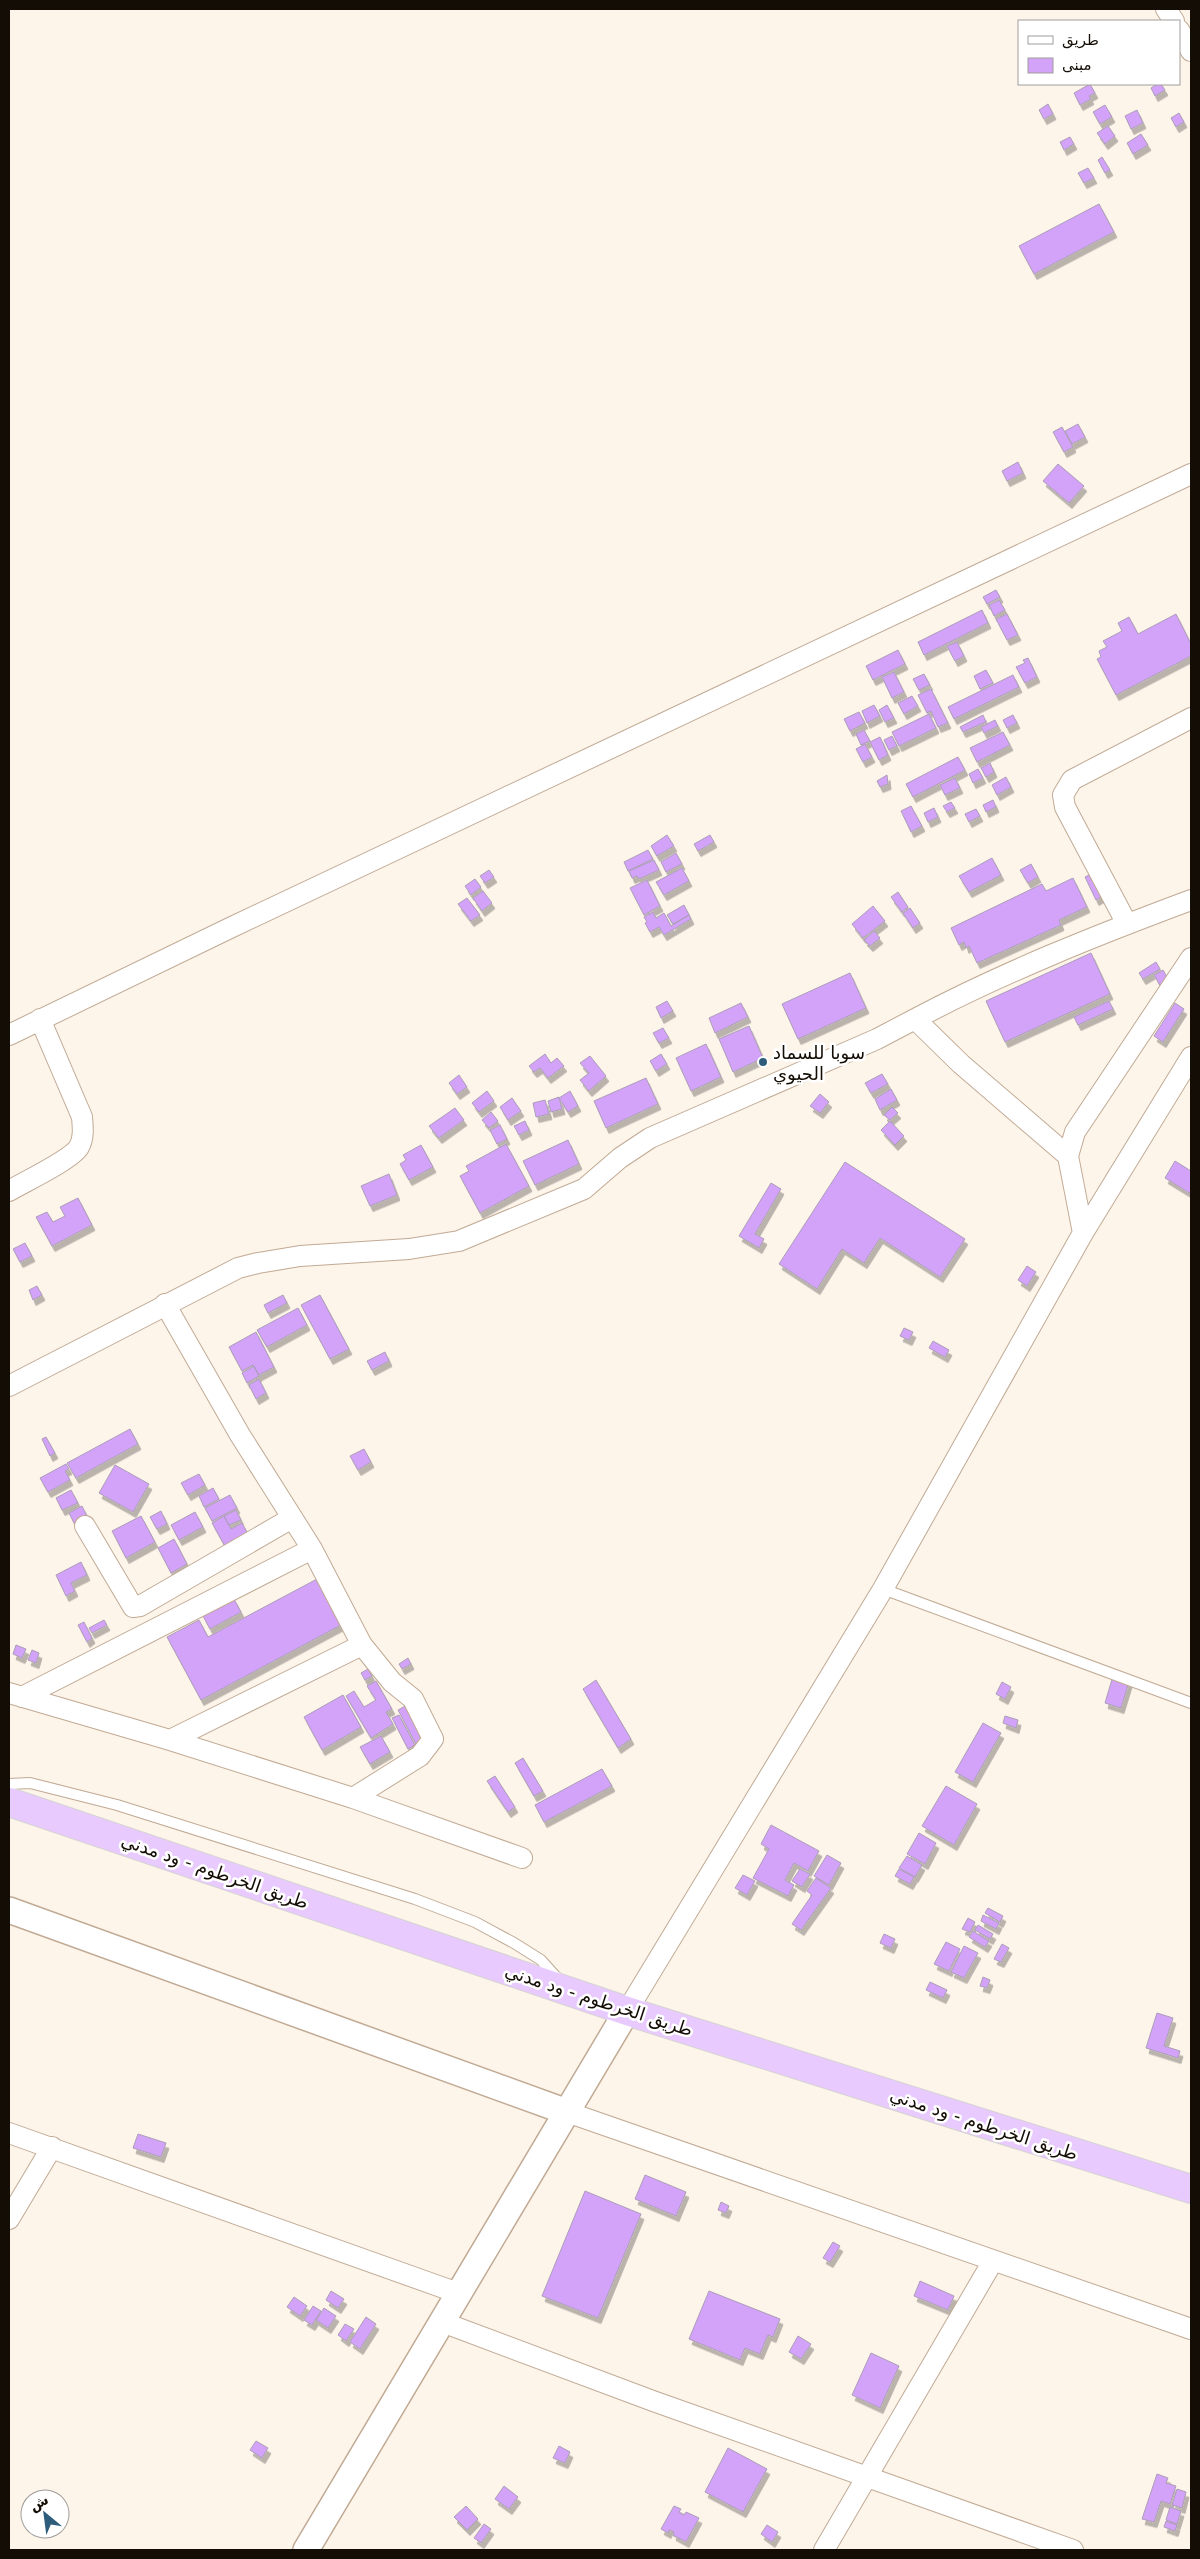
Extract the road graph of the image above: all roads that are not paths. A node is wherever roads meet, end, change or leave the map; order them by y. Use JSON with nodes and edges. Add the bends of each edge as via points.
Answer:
{"nodes":[{"id":1,"x":1166,"y":9,"type":"edge"},
{"id":2,"x":1173,"y":20,"type":"edge"},
{"id":3,"x":1180,"y":32,"type":"edge"},
{"id":4,"x":1191,"y":51,"type":"edge"},
{"id":5,"x":1191,"y":474,"type":"edge"},
{"id":6,"x":1191,"y":718,"type":"edge"},
{"id":7,"x":1191,"y":900,"type":"edge"},
{"id":8,"x":1127,"y":924,"type":"junction"},
{"id":9,"x":1191,"y":958,"type":"edge"},
{"id":10,"x":40,"y":1019,"type":"junction"},
{"id":11,"x":915,"y":1019,"type":"junction"},
{"id":12,"x":9,"y":1035,"type":"edge"},
{"id":13,"x":1191,"y":1057,"type":"edge"},
{"id":14,"x":1068,"y":1156,"type":"junction"},
{"id":15,"x":9,"y":1191,"type":"edge"},
{"id":16,"x":1083,"y":1233,"type":"junction"},
{"id":17,"x":165,"y":1304,"type":"junction"},
{"id":18,"x":9,"y":1386,"type":"edge"},
{"id":19,"x":292,"y":1518,"type":"junction"},
{"id":20,"x":85,"y":1526,"type":"dead end"},
{"id":21,"x":312,"y":1549,"type":"junction"},
{"id":22,"x":883,"y":1589,"type":"junction"},
{"id":23,"x":362,"y":1645,"type":"junction"},
{"id":24,"x":15,"y":1695,"type":"edge"},
{"id":25,"x":1191,"y":1703,"type":"edge"},
{"id":26,"x":170,"y":1740,"type":"junction"},
{"id":27,"x":9,"y":1784,"type":"edge"},
{"id":28,"x":353,"y":1798,"type":"junction"},
{"id":29,"x":9,"y":1802,"type":"edge"},
{"id":30,"x":522,"y":1858,"type":"dead end"},
{"id":31,"x":9,"y":1910,"type":"edge"},
{"id":32,"x":569,"y":1991,"type":"junction"},
{"id":33,"x":627,"y":2010,"type":"junction"},
{"id":34,"x":567,"y":2112,"type":"junction"},
{"id":35,"x":9,"y":2133,"type":"edge"},
{"id":36,"x":52,"y":2147,"type":"junction"},
{"id":37,"x":1191,"y":2189,"type":"edge"},
{"id":38,"x":9,"y":2220,"type":"edge"},
{"id":39,"x":994,"y":2260,"type":"junction"},
{"id":40,"x":458,"y":2293,"type":"junction"},
{"id":41,"x":442,"y":2322,"type":"junction"},
{"id":42,"x":1191,"y":2328,"type":"edge"},
{"id":43,"x":868,"y":2478,"type":"junction"},
{"id":44,"x":306,"y":2550,"type":"edge"},
{"id":45,"x":824,"y":2550,"type":"edge"},
{"id":46,"x":1072,"y":2550,"type":"edge"}],
"edges":[{"from":1,"to":2,"type":"street"},
{"from":3,"to":4,"type":"street"},
{"from":5,"to":10,"type":"street"},
{"from":6,"to":8,"type":"street","via":[[1072,780],[1063,795],[1065,807]]},
{"from":7,"to":8,"type":"street"},
{"from":8,"to":11,"type":"street","via":[[1031,963]]},
{"from":9,"to":14,"type":"street","via":[[1075,1132]]},
{"from":10,"to":12,"type":"street"},
{"from":10,"to":15,"type":"street","via":[[82,1117],[84,1132],[78,1148],[66,1159]]},
{"from":11,"to":14,"type":"street","via":[[961,1064]]},
{"from":11,"to":17,"type":"street","via":[[877,1039],[650,1138],[584,1189],[475,1235],[418,1248],[258,1262],[238,1268]]},
{"from":13,"to":16,"type":"street"},
{"from":14,"to":16,"type":"street"},
{"from":16,"to":22,"type":"street"},
{"from":17,"to":18,"type":"street"},
{"from":17,"to":19,"type":"street","via":[[235,1427]]},
{"from":19,"to":20,"type":"street","via":[[140,1606],[133,1607]]},
{"from":19,"to":21,"type":"street"},
{"from":21,"to":23,"type":"street"},
{"from":21,"to":24,"type":"street"},
{"from":22,"to":25,"type":"lane"},
{"from":22,"to":33,"type":"street"},
{"from":23,"to":26,"type":"street"},
{"from":23,"to":28,"type":"street","via":[[392,1682],[413,1699],[433,1739],[420,1756]]},
{"from":24,"to":26,"type":"street"},
{"from":26,"to":28,"type":"street"},
{"from":27,"to":32,"type":"lane","via":[[30,1782],[117,1805],[415,1899],[475,1922],[514,1943],[541,1960]]},
{"from":28,"to":30,"type":"street"},
{"from":29,"to":32,"type":"highway","name":"طريق الخرطوم - ود مدني"},
{"from":31,"to":34,"type":"street"},
{"from":32,"to":33,"type":"highway","name":"طريق الخرطوم - ود مدني"},
{"from":33,"to":34,"type":"street"},
{"from":33,"to":37,"type":"highway","name":"طريق الخرطوم - ود مدني"},
{"from":34,"to":39,"type":"street"},
{"from":34,"to":40,"type":"street"},
{"from":35,"to":36,"type":"street"},
{"from":36,"to":38,"type":"street"},
{"from":36,"to":40,"type":"street"},
{"from":39,"to":42,"type":"street"},
{"from":39,"to":43,"type":"street"},
{"from":40,"to":41,"type":"street"},
{"from":41,"to":43,"type":"street"},
{"from":41,"to":44,"type":"street"},
{"from":43,"to":45,"type":"street"},
{"from":43,"to":46,"type":"street"}]}
